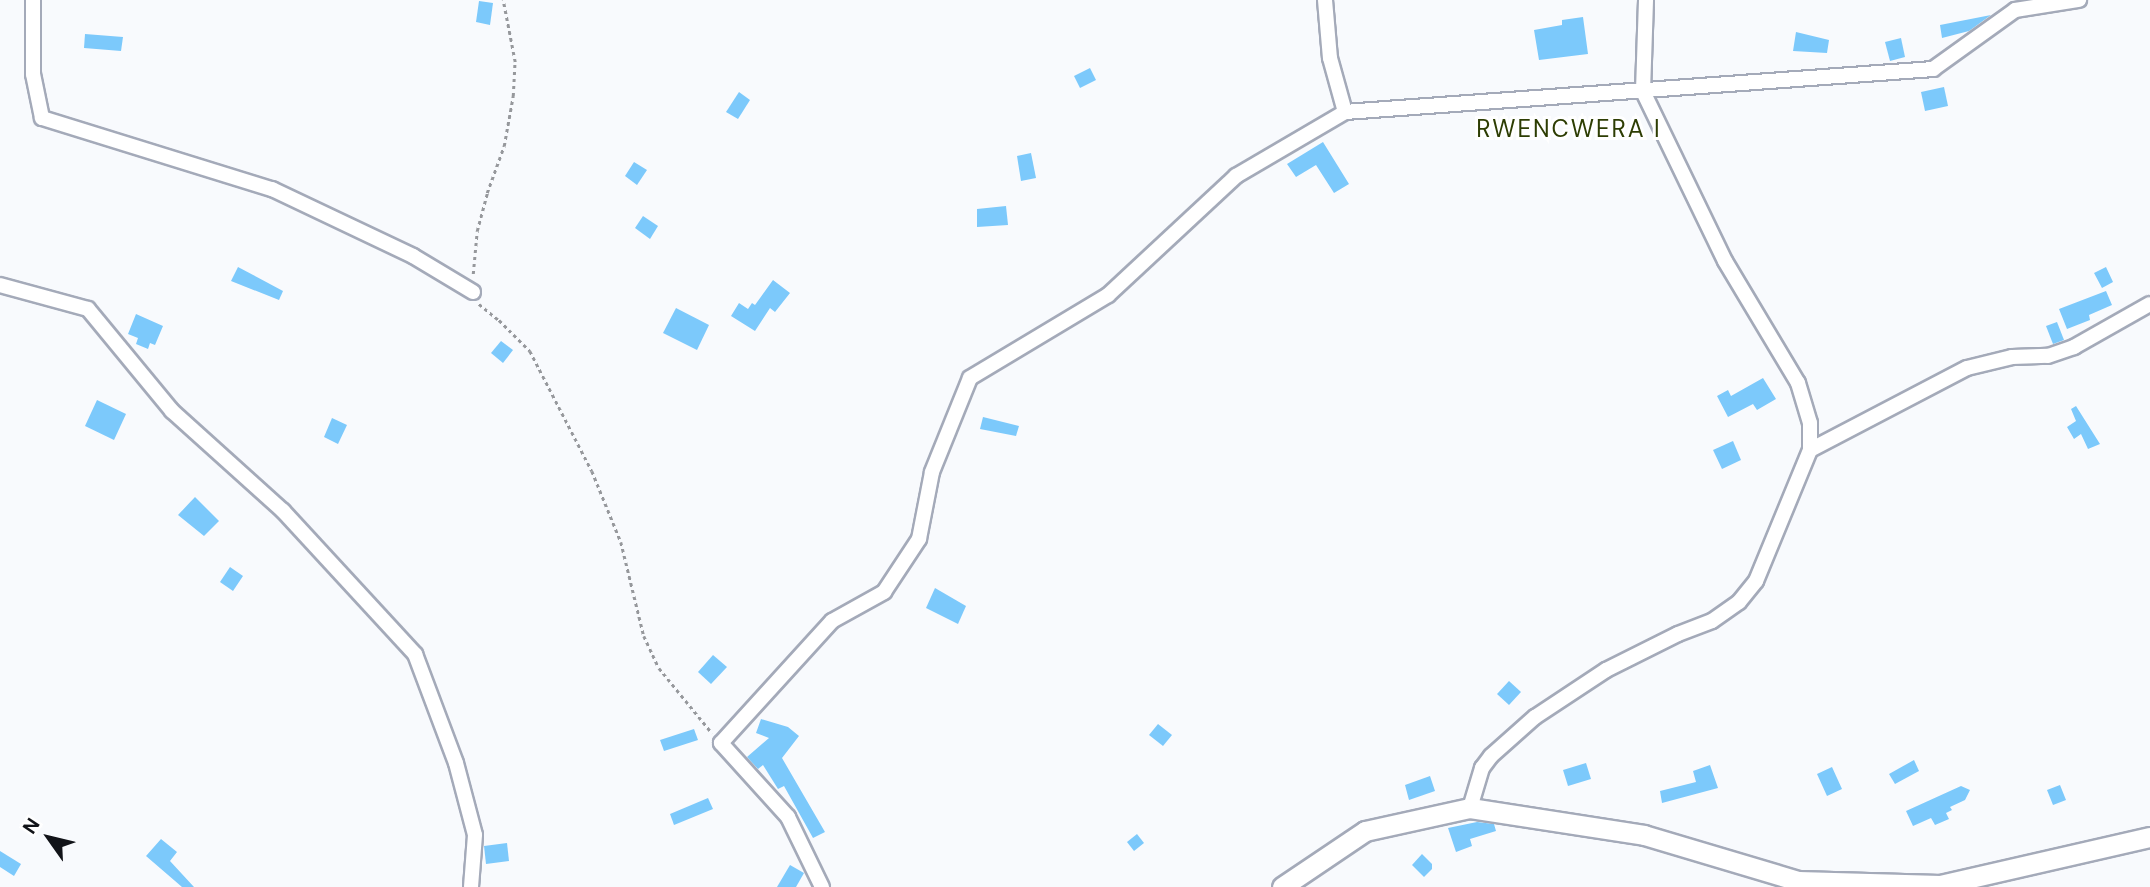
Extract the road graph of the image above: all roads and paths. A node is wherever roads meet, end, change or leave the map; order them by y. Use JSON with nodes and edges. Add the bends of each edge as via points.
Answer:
{"nodes":[{"id":1,"x":33,"y":0,"type":"edge"},
{"id":2,"x":503,"y":0,"type":"edge"},
{"id":3,"x":1325,"y":0,"type":"edge"},
{"id":4,"x":1646,"y":0,"type":"edge"},
{"id":5,"x":2079,"y":0,"type":"edge"},
{"id":6,"x":1643,"y":91,"type":"junction"},
{"id":7,"x":1345,"y":112,"type":"junction"},
{"id":8,"x":0,"y":285,"type":"edge"},
{"id":9,"x":472,"y":292,"type":"junction"},
{"id":10,"x":2150,"y":304,"type":"edge"},
{"id":11,"x":1810,"y":450,"type":"junction"},
{"id":12,"x":721,"y":743,"type":"junction"},
{"id":13,"x":1470,"y":808,"type":"junction"},
{"id":14,"x":2150,"y":837,"type":"edge"},
{"id":15,"x":471,"y":887,"type":"edge"},
{"id":16,"x":822,"y":887,"type":"edge"},
{"id":17,"x":1282,"y":887,"type":"edge"}],
"edges":[{"from":1,"to":9,"type":"street","via":[[33,74],[43,118],[272,189],[413,256]]},
{"from":2,"to":9,"type":"path","via":[[515,62],[513,96],[504,146],[477,232]]},
{"from":3,"to":7,"type":"street","via":[[1330,58]]},
{"from":4,"to":6,"type":"street"},
{"from":5,"to":6,"type":"street","via":[[2015,10],[1933,69]]},
{"from":6,"to":7,"type":"street"},
{"from":6,"to":11,"type":"street","via":[[1725,261],[1798,383],[1810,423]]},
{"from":7,"to":12,"type":"street","via":[[1236,176],[1108,295],[970,378],[932,472],[919,539],[884,592],[832,621]]},
{"from":8,"to":15,"type":"street","via":[[88,309],[172,411],[283,512],[415,654],[456,763],[475,835]]},
{"from":9,"to":12,"type":"path","via":[[480,306],[530,351],[592,471],[621,542],[644,636],[659,668]]},
{"from":10,"to":11,"type":"street","via":[[2074,347],[2048,356],[2012,357],[1967,368]]},
{"from":11,"to":13,"type":"street","via":[[1756,580],[1738,602],[1712,621],[1606,670],[1535,717],[1486,762]]},
{"from":12,"to":16,"type":"street","via":[[788,817]]},
{"from":13,"to":14,"type":"street","via":[[1644,835],[1798,881],[1940,885]]},
{"from":13,"to":17,"type":"street","via":[[1365,831]]}]}
